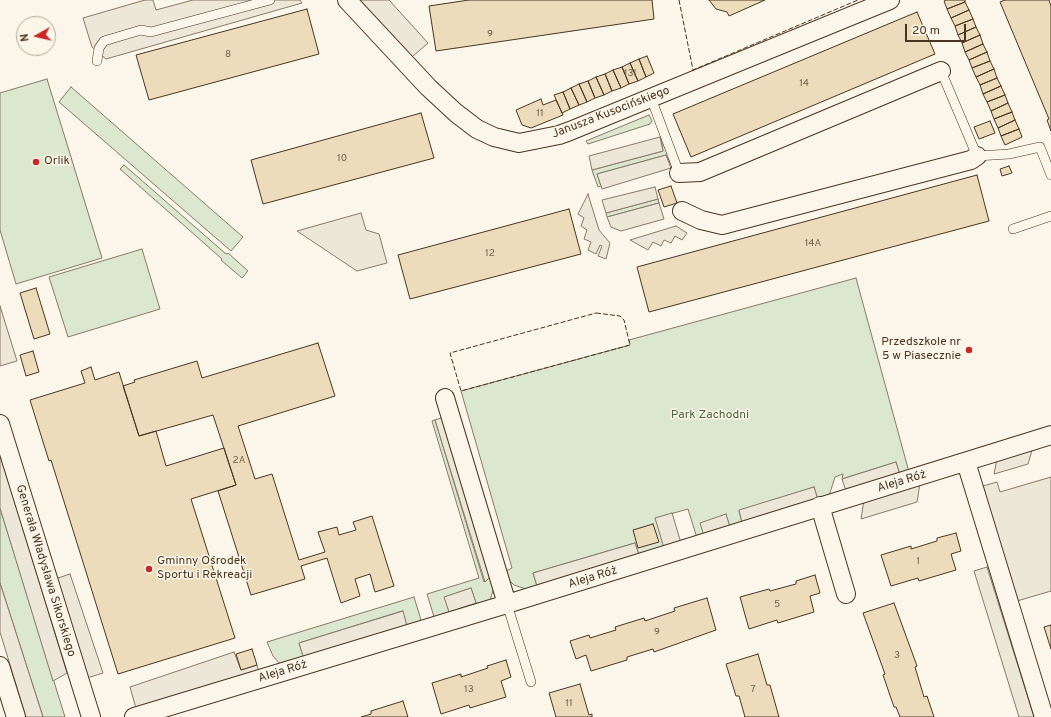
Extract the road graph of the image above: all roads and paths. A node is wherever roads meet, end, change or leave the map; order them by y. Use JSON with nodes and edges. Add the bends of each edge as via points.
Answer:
{"nodes":[{"id":1,"x":270,"y":0,"type":"edge"},
{"id":2,"x":347,"y":0,"type":"edge"},
{"id":3,"x":890,"y":0,"type":"edge"},
{"id":4,"x":97,"y":61,"type":"dead end"},
{"id":5,"x":941,"y":71,"type":"joint"},
{"id":6,"x":651,"y":98,"type":"junction"},
{"id":7,"x":977,"y":156,"type":"junction"},
{"id":8,"x":679,"y":173,"type":"joint"},
{"id":9,"x":1051,"y":175,"type":"edge"},
{"id":10,"x":682,"y":211,"type":"dead end"},
{"id":11,"x":1051,"y":216,"type":"edge"},
{"id":12,"x":1013,"y":229,"type":"dead end"},
{"id":13,"x":446,"y":398,"type":"dead end"},
{"id":14,"x":0,"y":424,"type":"edge"},
{"id":15,"x":1051,"y":435,"type":"edge"},
{"id":16,"x":966,"y":462,"type":"junction"},
{"id":17,"x":820,"y":506,"type":"junction"},
{"id":18,"x":846,"y":594,"type":"dead end"},
{"id":19,"x":507,"y":604,"type":"junction"},
{"id":20,"x":0,"y":666,"type":"edge"},
{"id":21,"x":531,"y":682,"type":"dead end"},
{"id":22,"x":16,"y":717,"type":"edge"},
{"id":23,"x":91,"y":717,"type":"edge"},
{"id":24,"x":134,"y":717,"type":"edge"},
{"id":25,"x":1044,"y":717,"type":"edge"}],
"edges":[{"from":1,"to":4,"type":"lane","via":[[151,32],[141,30],[104,41],[99,48]]},
{"from":2,"to":6,"type":"street","name":"Janusza Kusocińskiego","via":[[428,87],[472,125],[494,137],[519,143],[559,135]]},
{"from":3,"to":6,"type":"street","name":"Janusza Kusocińskiego"},
{"from":5,"to":7,"type":"lane"},
{"from":5,"to":8,"type":"street","via":[[700,172]]},
{"from":6,"to":8,"type":"lane"},
{"from":7,"to":9,"type":"lane","via":[[1009,154],[1040,147]]},
{"from":7,"to":10,"type":"street","via":[[971,160],[722,225],[712,224]]},
{"from":11,"to":12,"type":"lane"},
{"from":13,"to":19,"type":"street"},
{"from":14,"to":23,"type":"street","name":"Generała Władysława Sikorskiego"},
{"from":15,"to":16,"type":"street","name":"Aleja Róż"},
{"from":16,"to":17,"type":"street","name":"Aleja Róż"},
{"from":16,"to":25,"type":"street"},
{"from":17,"to":18,"type":"street"},
{"from":17,"to":19,"type":"street","name":"Aleja Róż"},
{"from":19,"to":21,"type":"lane"},
{"from":19,"to":24,"type":"street","name":"Aleja Róż"},
{"from":20,"to":22,"type":"street"}]}
